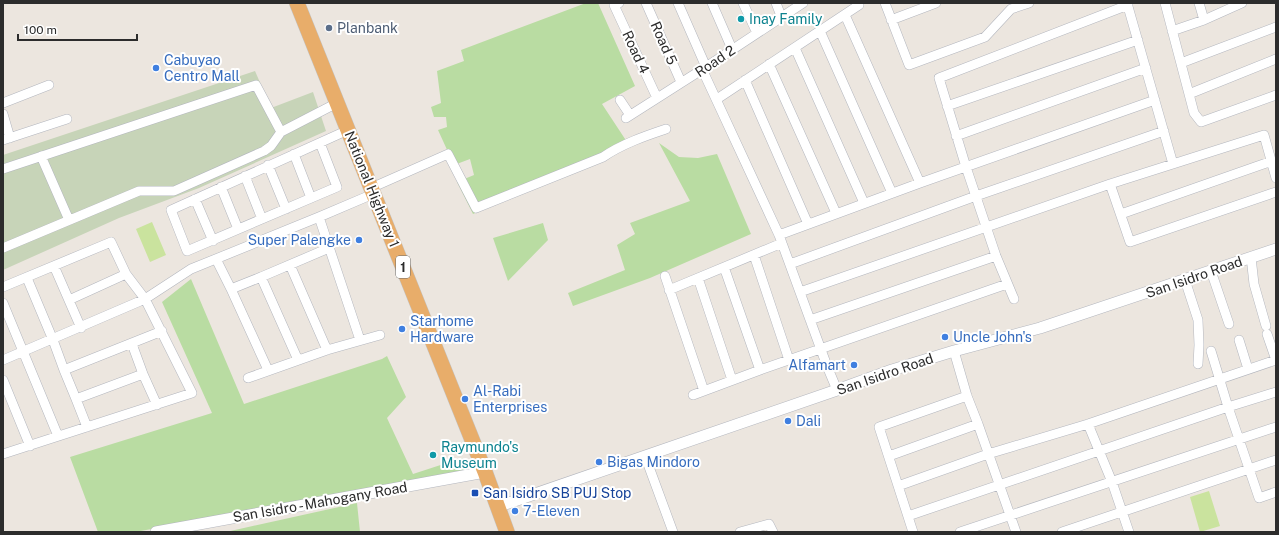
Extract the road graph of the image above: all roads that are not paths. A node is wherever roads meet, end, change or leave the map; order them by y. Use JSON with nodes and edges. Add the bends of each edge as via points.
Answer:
{"nodes":[{"id":1,"x":297,"y":3,"type":"edge"},
{"id":2,"x":646,"y":3,"type":"edge"},
{"id":3,"x":678,"y":3,"type":"edge"},
{"id":4,"x":712,"y":3,"type":"edge"},
{"id":5,"x":743,"y":3,"type":"edge"},
{"id":6,"x":776,"y":3,"type":"edge"},
{"id":7,"x":803,"y":3,"type":"edge"},
{"id":8,"x":885,"y":3,"type":"edge"},
{"id":9,"x":936,"y":3,"type":"edge"},
{"id":10,"x":1029,"y":3,"type":"edge"},
{"id":11,"x":1165,"y":3,"type":"edge"},
{"id":12,"x":1199,"y":3,"type":"edge"},
{"id":13,"x":1242,"y":3,"type":"edge"},
{"id":14,"x":617,"y":4,"type":"edge"},
{"id":15,"x":1127,"y":4,"type":"edge"},
{"id":16,"x":1233,"y":5,"type":"edge"},
{"id":17,"x":859,"y":6,"type":"dead end"},
{"id":18,"x":845,"y":15,"type":"junction"},
{"id":19,"x":781,"y":16,"type":"junction"},
{"id":20,"x":891,"y":20,"type":"junction"},
{"id":21,"x":1204,"y":20,"type":"junction"},
{"id":22,"x":1276,"y":27,"type":"edge"},
{"id":23,"x":820,"y":31,"type":"junction"},
{"id":24,"x":1172,"y":31,"type":"junction"},
{"id":25,"x":757,"y":33,"type":"junction"},
{"id":26,"x":1138,"y":40,"type":"junction"},
{"id":27,"x":795,"y":48,"type":"junction"},
{"id":28,"x":732,"y":49,"type":"junction"},
{"id":29,"x":1276,"y":59,"type":"edge"},
{"id":30,"x":1181,"y":63,"type":"junction"},
{"id":31,"x":769,"y":64,"type":"junction"},
{"id":32,"x":704,"y":68,"type":"junction"},
{"id":33,"x":1146,"y":68,"type":"junction"},
{"id":34,"x":745,"y":80,"type":"junction"},
{"id":35,"x":681,"y":82,"type":"junction"},
{"id":36,"x":49,"y":85,"type":"dead end"},
{"id":37,"x":1189,"y":94,"type":"junction"},
{"id":38,"x":1276,"y":95,"type":"edge"},
{"id":39,"x":657,"y":98,"type":"junction"},
{"id":40,"x":717,"y":99,"type":"junction"},
{"id":41,"x":620,"y":100,"type":"dead end"},
{"id":42,"x":1155,"y":100,"type":"junction"},
{"id":43,"x":3,"y":103,"type":"edge"},
{"id":44,"x":337,"y":103,"type":"junction"},
{"id":45,"x":947,"y":106,"type":"junction"},
{"id":46,"x":3,"y":114,"type":"edge"},
{"id":47,"x":67,"y":120,"type":"dead end"},
{"id":48,"x":666,"y":129,"type":"dead end"},
{"id":49,"x":348,"y":130,"type":"junction"},
{"id":50,"x":1164,"y":130,"type":"junction"},
{"id":51,"x":281,"y":132,"type":"junction"},
{"id":52,"x":956,"y":136,"type":"junction"},
{"id":53,"x":6,"y":139,"type":"edge"},
{"id":54,"x":320,"y":143,"type":"junction"},
{"id":55,"x":294,"y":154,"type":"junction"},
{"id":56,"x":41,"y":156,"type":"junction"},
{"id":57,"x":1272,"y":161,"type":"junction"},
{"id":58,"x":1173,"y":164,"type":"junction"},
{"id":59,"x":268,"y":165,"type":"junction"},
{"id":60,"x":966,"y":167,"type":"junction"},
{"id":61,"x":3,"y":169,"type":"edge"},
{"id":62,"x":245,"y":176,"type":"junction"},
{"id":63,"x":1276,"y":178,"type":"edge"},
{"id":64,"x":920,"y":183,"type":"junction"},
{"id":65,"x":1110,"y":184,"type":"junction"},
{"id":66,"x":221,"y":187,"type":"junction"},
{"id":67,"x":372,"y":191,"type":"junction"},
{"id":68,"x":1276,"y":192,"type":"edge"},
{"id":69,"x":892,"y":193,"type":"junction"},
{"id":70,"x":976,"y":196,"type":"junction"},
{"id":71,"x":311,"y":198,"type":"junction"},
{"id":72,"x":195,"y":199,"type":"junction"},
{"id":73,"x":864,"y":203,"type":"junction"},
{"id":74,"x":286,"y":209,"type":"junction"},
{"id":75,"x":836,"y":214,"type":"junction"},
{"id":76,"x":1121,"y":214,"type":"junction"},
{"id":77,"x":319,"y":217,"type":"junction"},
{"id":78,"x":262,"y":219,"type":"junction"},
{"id":79,"x":69,"y":220,"type":"junction"},
{"id":80,"x":808,"y":224,"type":"junction"},
{"id":81,"x":987,"y":228,"type":"junction"},
{"id":82,"x":238,"y":229,"type":"junction"},
{"id":83,"x":780,"y":239,"type":"junction"},
{"id":84,"x":213,"y":240,"type":"junction"},
{"id":85,"x":3,"y":248,"type":"edge"},
{"id":86,"x":329,"y":248,"type":"junction"},
{"id":87,"x":1276,"y":249,"type":"edge"},
{"id":88,"x":754,"y":255,"type":"junction"},
{"id":89,"x":996,"y":256,"type":"junction"},
{"id":90,"x":1251,"y":257,"type":"junction"},
{"id":91,"x":216,"y":259,"type":"junction"},
{"id":92,"x":790,"y":264,"type":"junction"},
{"id":93,"x":290,"y":265,"type":"junction"},
{"id":94,"x":54,"y":266,"type":"junction"},
{"id":95,"x":724,"y":267,"type":"junction"},
{"id":96,"x":1211,"y":271,"type":"junction"},
{"id":97,"x":126,"y":274,"type":"junction"},
{"id":98,"x":665,"y":276,"type":"dead end"},
{"id":99,"x":261,"y":277,"type":"junction"},
{"id":100,"x":27,"y":278,"type":"junction"},
{"id":101,"x":698,"y":278,"type":"junction"},
{"id":102,"x":1185,"y":280,"type":"junction"},
{"id":103,"x":1007,"y":284,"type":"junction"},
{"id":104,"x":3,"y":287,"type":"edge"},
{"id":105,"x":231,"y":289,"type":"junction"},
{"id":106,"x":669,"y":290,"type":"junction"},
{"id":107,"x":800,"y":292,"type":"junction"},
{"id":108,"x":1014,"y":298,"type":"dead end"},
{"id":109,"x":145,"y":299,"type":"junction"},
{"id":110,"x":69,"y":300,"type":"junction"},
{"id":111,"x":3,"y":303,"type":"edge"},
{"id":112,"x":810,"y":320,"type":"junction"},
{"id":113,"x":1230,"y":324,"type":"dead end"},
{"id":114,"x":81,"y":328,"type":"junction"},
{"id":115,"x":162,"y":331,"type":"junction"},
{"id":116,"x":380,"y":335,"type":"dead end"},
{"id":117,"x":53,"y":340,"type":"junction"},
{"id":118,"x":360,"y":340,"type":"junction"},
{"id":119,"x":1239,"y":340,"type":"dead end"},
{"id":120,"x":132,"y":344,"type":"junction"},
{"id":121,"x":820,"y":349,"type":"junction"},
{"id":122,"x":328,"y":350,"type":"junction"},
{"id":123,"x":954,"y":351,"type":"junction"},
{"id":124,"x":1211,"y":351,"type":"dead end"},
{"id":125,"x":23,"y":352,"type":"junction"},
{"id":126,"x":3,"y":360,"type":"edge"},
{"id":127,"x":298,"y":360,"type":"junction"},
{"id":128,"x":790,"y":360,"type":"junction"},
{"id":129,"x":1276,"y":360,"type":"edge"},
{"id":130,"x":1198,"y":364,"type":"dead end"},
{"id":131,"x":1248,"y":369,"type":"junction"},
{"id":132,"x":64,"y":370,"type":"junction"},
{"id":133,"x":268,"y":370,"type":"junction"},
{"id":134,"x":760,"y":370,"type":"junction"},
{"id":135,"x":143,"y":374,"type":"junction"},
{"id":136,"x":248,"y":378,"type":"dead end"},
{"id":137,"x":1219,"y":379,"type":"junction"},
{"id":138,"x":3,"y":380,"type":"edge"},
{"id":139,"x":732,"y":380,"type":"junction"},
{"id":140,"x":837,"y":390,"type":"junction"},
{"id":141,"x":704,"y":391,"type":"junction"},
{"id":142,"x":1276,"y":392,"type":"edge"},
{"id":143,"x":693,"y":395,"type":"dead end"},
{"id":144,"x":967,"y":396,"type":"junction"},
{"id":145,"x":76,"y":399,"type":"junction"},
{"id":146,"x":157,"y":405,"type":"junction"},
{"id":147,"x":1228,"y":406,"type":"junction"},
{"id":148,"x":978,"y":424,"type":"junction"},
{"id":149,"x":1088,"y":424,"type":"junction"},
{"id":150,"x":87,"y":427,"type":"junction"},
{"id":151,"x":1276,"y":427,"type":"edge"},
{"id":152,"x":58,"y":436,"type":"junction"},
{"id":153,"x":1240,"y":438,"type":"junction"},
{"id":154,"x":30,"y":446,"type":"junction"},
{"id":155,"x":1098,"y":451,"type":"junction"},
{"id":156,"x":3,"y":454,"type":"edge"},
{"id":157,"x":988,"y":454,"type":"junction"},
{"id":158,"x":646,"y":456,"type":"junction"},
{"id":159,"x":888,"y":456,"type":"junction"},
{"id":160,"x":1276,"y":460,"type":"edge"},
{"id":161,"x":1249,"y":468,"type":"junction"},
{"id":162,"x":485,"y":472,"type":"junction"},
{"id":163,"x":1112,"y":482,"type":"junction"},
{"id":164,"x":898,"y":486,"type":"junction"},
{"id":165,"x":999,"y":486,"type":"junction"},
{"id":166,"x":1276,"y":492,"type":"edge"},
{"id":167,"x":497,"y":507,"type":"junction"},
{"id":168,"x":1122,"y":511,"type":"junction"},
{"id":169,"x":1011,"y":515,"type":"junction"},
{"id":170,"x":908,"y":516,"type":"junction"},
{"id":171,"x":156,"y":532,"type":"edge"},
{"id":172,"x":507,"y":532,"type":"edge"},
{"id":173,"x":673,"y":532,"type":"edge"},
{"id":174,"x":740,"y":532,"type":"edge"},
{"id":175,"x":773,"y":532,"type":"edge"},
{"id":176,"x":913,"y":532,"type":"edge"},
{"id":177,"x":960,"y":532,"type":"edge"},
{"id":178,"x":1016,"y":532,"type":"edge"},
{"id":179,"x":1062,"y":532,"type":"edge"},
{"id":180,"x":1129,"y":532,"type":"edge"}],
"edges":[{"from":1,"to":44,"type":"highway","name":"National Highway 1","number":"1"},
{"from":2,"to":35,"type":"street","name":"Road 5"},
{"from":3,"to":32,"type":"street"},
{"from":4,"to":28,"type":"street"},
{"from":5,"to":25,"type":"street"},
{"from":6,"to":19,"type":"street"},
{"from":7,"to":19,"type":"street","name":"Road 2"},
{"from":8,"to":20,"type":"street"},
{"from":9,"to":20,"type":"street"},
{"from":10,"to":20,"type":"street","via":[[1010,10],[985,37],[909,65]]},
{"from":11,"to":24,"type":"street"},
{"from":12,"to":21,"type":"street"},
{"from":13,"to":16,"type":"street"},
{"from":14,"to":39,"type":"street","name":"Road 4"},
{"from":15,"to":26,"type":"street"},
{"from":15,"to":45,"type":"street","via":[[939,78]]},
{"from":16,"to":21,"type":"street"},
{"from":17,"to":18,"type":"street"},
{"from":18,"to":23,"type":"street"},
{"from":18,"to":64,"type":"street"},
{"from":19,"to":25,"type":"street","name":"Road 2"},
{"from":21,"to":24,"type":"street"},
{"from":22,"to":30,"type":"street"},
{"from":23,"to":27,"type":"street"},
{"from":23,"to":69,"type":"street"},
{"from":24,"to":30,"type":"street"},
{"from":25,"to":28,"type":"street","name":"Road 2"},
{"from":26,"to":33,"type":"street"},
{"from":26,"to":45,"type":"street"},
{"from":27,"to":31,"type":"street"},
{"from":27,"to":73,"type":"street"},
{"from":28,"to":32,"type":"street","name":"Road 2"},
{"from":29,"to":37,"type":"street"},
{"from":30,"to":37,"type":"street"},
{"from":31,"to":34,"type":"street"},
{"from":31,"to":75,"type":"street"},
{"from":32,"to":35,"type":"street","name":"Road 2"},
{"from":32,"to":40,"type":"street"},
{"from":33,"to":42,"type":"street"},
{"from":33,"to":52,"type":"street"},
{"from":34,"to":40,"type":"street"},
{"from":34,"to":80,"type":"street"},
{"from":35,"to":39,"type":"street","name":"Road 2"},
{"from":36,"to":43,"type":"street"},
{"from":37,"to":38,"type":"street","via":[[1194,113],[1201,122]]},
{"from":39,"to":41,"type":"street","name":"Road 2","via":[[628,116]]},
{"from":40,"to":83,"type":"street"},
{"from":42,"to":50,"type":"street"},
{"from":42,"to":60,"type":"street"},
{"from":44,"to":49,"type":"highway","name":"National Highway 1","number":"1"},
{"from":44,"to":51,"type":"street"},
{"from":45,"to":52,"type":"street"},
{"from":46,"to":53,"type":"street"},
{"from":47,"to":53,"type":"street"},
{"from":48,"to":67,"type":"street","via":[[476,208],[448,154]]},
{"from":49,"to":54,"type":"street"},
{"from":49,"to":67,"type":"highway","name":"National Highway 1","number":"1"},
{"from":50,"to":58,"type":"street"},
{"from":50,"to":70,"type":"street"},
{"from":51,"to":56,"type":"street","via":[[256,85]]},
{"from":51,"to":79,"type":"street","via":[[264,151],[174,191],[139,191]]},
{"from":52,"to":60,"type":"street"},
{"from":54,"to":55,"type":"street"},
{"from":54,"to":71,"type":"street","via":[[337,187]]},
{"from":55,"to":59,"type":"street"},
{"from":55,"to":71,"type":"street"},
{"from":56,"to":61,"type":"street"},
{"from":56,"to":79,"type":"street"},
{"from":57,"to":58,"type":"street","via":[[1264,135]]},
{"from":57,"to":63,"type":"street"},
{"from":57,"to":76,"type":"street"},
{"from":58,"to":65,"type":"street"},
{"from":59,"to":62,"type":"street"},
{"from":59,"to":74,"type":"street"},
{"from":60,"to":64,"type":"street"},
{"from":60,"to":70,"type":"street"},
{"from":62,"to":66,"type":"street"},
{"from":62,"to":78,"type":"street"},
{"from":64,"to":69,"type":"street"},
{"from":65,"to":76,"type":"street"},
{"from":65,"to":81,"type":"street"},
{"from":66,"to":72,"type":"street"},
{"from":66,"to":82,"type":"street"},
{"from":67,"to":77,"type":"street"},
{"from":67,"to":162,"type":"highway","name":"National Highway 1","number":"1"},
{"from":68,"to":76,"type":"street","via":[[1130,242]]},
{"from":69,"to":73,"type":"street"},
{"from":70,"to":81,"type":"street"},
{"from":70,"to":92,"type":"street"},
{"from":71,"to":74,"type":"street"},
{"from":72,"to":84,"type":"street"},
{"from":72,"to":84,"type":"street","via":[[171,210],[187,251]]},
{"from":73,"to":75,"type":"street"},
{"from":74,"to":78,"type":"street"},
{"from":75,"to":80,"type":"street"},
{"from":77,"to":86,"type":"street"},
{"from":77,"to":91,"type":"street"},
{"from":78,"to":82,"type":"street"},
{"from":79,"to":85,"type":"street"},
{"from":80,"to":83,"type":"street"},
{"from":81,"to":89,"type":"street"},
{"from":81,"to":107,"type":"street"},
{"from":82,"to":84,"type":"street"},
{"from":83,"to":88,"type":"street"},
{"from":83,"to":92,"type":"street"},
{"from":86,"to":93,"type":"street"},
{"from":86,"to":118,"type":"street"},
{"from":87,"to":90,"type":"street","name":"San Isidro Road"},
{"from":88,"to":95,"type":"street"},
{"from":88,"to":128,"type":"street"},
{"from":89,"to":103,"type":"street"},
{"from":89,"to":112,"type":"street"},
{"from":90,"to":96,"type":"street","name":"San Isidro Road"},
{"from":90,"to":129,"type":"street","via":[[1254,284]]},
{"from":91,"to":105,"type":"street"},
{"from":91,"to":109,"type":"street","via":[[191,269]]},
{"from":92,"to":107,"type":"street"},
{"from":93,"to":99,"type":"street"},
{"from":93,"to":122,"type":"street"},
{"from":94,"to":97,"type":"street","via":[[111,242]]},
{"from":94,"to":100,"type":"street"},
{"from":94,"to":110,"type":"street"},
{"from":95,"to":101,"type":"street"},
{"from":95,"to":134,"type":"street"},
{"from":96,"to":102,"type":"street","name":"San Isidro Road"},
{"from":96,"to":113,"type":"street"},
{"from":97,"to":109,"type":"street"},
{"from":97,"to":110,"type":"street"},
{"from":98,"to":106,"type":"street"},
{"from":99,"to":105,"type":"street"},
{"from":99,"to":127,"type":"street"},
{"from":100,"to":104,"type":"street"},
{"from":100,"to":117,"type":"street"},
{"from":101,"to":106,"type":"street"},
{"from":101,"to":139,"type":"street"},
{"from":102,"to":123,"type":"street","name":"San Isidro Road","via":[[1040,328]]},
{"from":102,"to":130,"type":"street","via":[[1198,320]]},
{"from":103,"to":108,"type":"street"},
{"from":103,"to":121,"type":"street"},
{"from":105,"to":133,"type":"street"},
{"from":106,"to":141,"type":"street"},
{"from":107,"to":112,"type":"street"},
{"from":109,"to":114,"type":"street"},
{"from":109,"to":115,"type":"street"},
{"from":110,"to":114,"type":"street"},
{"from":111,"to":125,"type":"street"},
{"from":112,"to":121,"type":"street"},
{"from":114,"to":117,"type":"street"},
{"from":115,"to":120,"type":"street"},
{"from":115,"to":146,"type":"street","via":[[192,393]]},
{"from":116,"to":118,"type":"street"},
{"from":117,"to":125,"type":"street"},
{"from":117,"to":132,"type":"street"},
{"from":118,"to":122,"type":"street"},
{"from":119,"to":131,"type":"street"},
{"from":120,"to":132,"type":"street"},
{"from":120,"to":135,"type":"street"},
{"from":121,"to":128,"type":"street"},
{"from":121,"to":140,"type":"street"},
{"from":122,"to":127,"type":"street"},
{"from":123,"to":140,"type":"street","name":"San Isidro Road"},
{"from":123,"to":144,"type":"street"},
{"from":124,"to":137,"type":"street"},
{"from":125,"to":126,"type":"street"},
{"from":125,"to":152,"type":"street"},
{"from":127,"to":133,"type":"street"},
{"from":128,"to":134,"type":"street"},
{"from":129,"to":131,"type":"street"},
{"from":131,"to":137,"type":"street"},
{"from":132,"to":145,"type":"street"},
{"from":133,"to":136,"type":"street"},
{"from":134,"to":139,"type":"street"},
{"from":135,"to":145,"type":"street"},
{"from":135,"to":146,"type":"street"},
{"from":137,"to":147,"type":"street"},
{"from":137,"to":149,"type":"street"},
{"from":138,"to":154,"type":"street"},
{"from":139,"to":141,"type":"street"},
{"from":140,"to":158,"type":"street","name":"San Isidro Road"},
{"from":141,"to":143,"type":"street"},
{"from":142,"to":147,"type":"street"},
{"from":144,"to":148,"type":"street"},
{"from":144,"to":159,"type":"street","via":[[879,427]]},
{"from":145,"to":150,"type":"street"},
{"from":146,"to":150,"type":"street"},
{"from":147,"to":153,"type":"street"},
{"from":147,"to":155,"type":"street"},
{"from":148,"to":157,"type":"street"},
{"from":148,"to":159,"type":"street"},
{"from":149,"to":155,"type":"street"},
{"from":149,"to":157,"type":"street"},
{"from":150,"to":152,"type":"street"},
{"from":151,"to":153,"type":"street"},
{"from":152,"to":154,"type":"street"},
{"from":153,"to":161,"type":"street"},
{"from":153,"to":163,"type":"street"},
{"from":154,"to":156,"type":"street"},
{"from":155,"to":163,"type":"street"},
{"from":155,"to":165,"type":"street"},
{"from":157,"to":164,"type":"street"},
{"from":157,"to":165,"type":"street"},
{"from":158,"to":167,"type":"street","name":"San Isidro Road"},
{"from":158,"to":173,"type":"street"},
{"from":159,"to":164,"type":"street"},
{"from":160,"to":161,"type":"street"},
{"from":161,"to":166,"type":"street","via":[[1259,498]]},
{"from":161,"to":168,"type":"street"},
{"from":162,"to":167,"type":"highway","name":"National Highway 1","number":"1"},
{"from":162,"to":171,"type":"street","name":"San Isidro - Mahogany Road"},
{"from":163,"to":168,"type":"street"},
{"from":163,"to":169,"type":"street"},
{"from":164,"to":170,"type":"street"},
{"from":165,"to":169,"type":"street"},
{"from":165,"to":170,"type":"street"},
{"from":167,"to":172,"type":"highway","name":"National Highway 1","number":"1"},
{"from":168,"to":179,"type":"street"},
{"from":168,"to":180,"type":"street"},
{"from":169,"to":177,"type":"street"},
{"from":169,"to":178,"type":"street"},
{"from":170,"to":176,"type":"street"},
{"from":174,"to":175,"type":"street","via":[[769,524]]}]}
